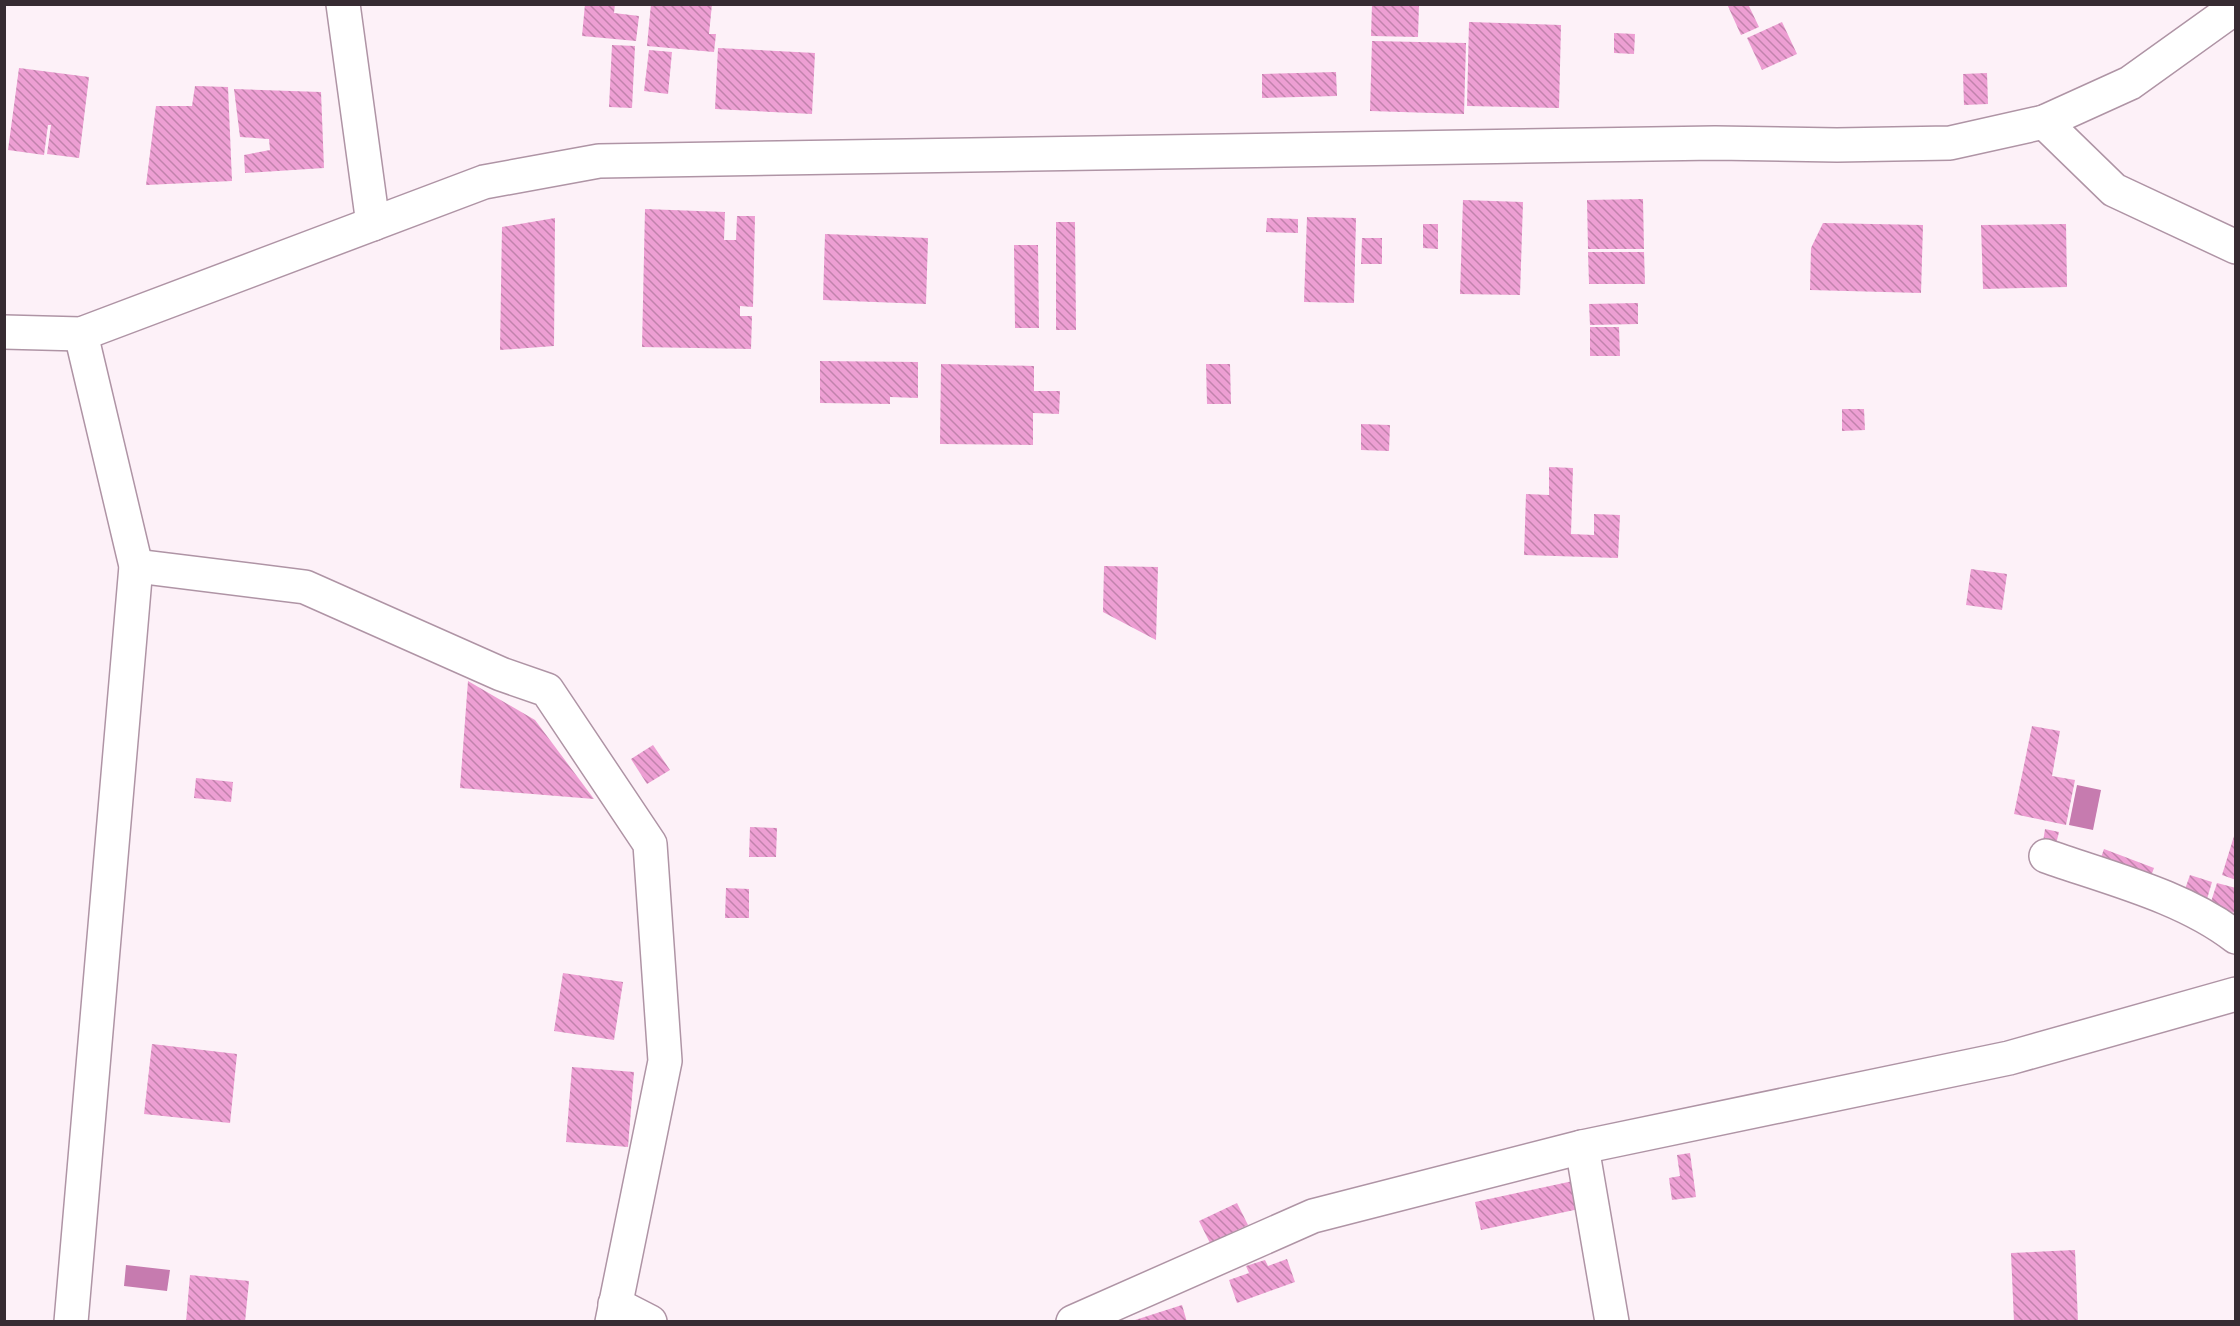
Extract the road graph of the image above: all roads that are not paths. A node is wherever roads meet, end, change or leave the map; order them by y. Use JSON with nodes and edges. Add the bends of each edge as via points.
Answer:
{"nodes":[{"id":1,"x":343,"y":4,"type":"edge"},
{"id":2,"x":2235,"y":7,"type":"edge"},
{"id":3,"x":2044,"y":122,"type":"junction"},
{"id":4,"x":373,"y":224,"type":"junction"},
{"id":5,"x":2235,"y":247,"type":"edge"},
{"id":6,"x":4,"y":332,"type":"edge"},
{"id":7,"x":81,"y":334,"type":"junction"},
{"id":8,"x":136,"y":566,"type":"junction"},
{"id":9,"x":2046,"y":856,"type":"dead end"},
{"id":10,"x":2235,"y":937,"type":"edge"},
{"id":11,"x":2235,"y":994,"type":"edge"},
{"id":12,"x":1582,"y":1147,"type":"junction"},
{"id":13,"x":614,"y":1313,"type":"edge"},
{"id":14,"x":71,"y":1322,"type":"edge"},
{"id":15,"x":650,"y":1322,"type":"edge"},
{"id":16,"x":1073,"y":1322,"type":"edge"},
{"id":17,"x":1612,"y":1322,"type":"edge"}],
"edges":[{"from":1,"to":4,"type":"street"},
{"from":2,"to":3,"type":"street","via":[[2130,83]]},
{"from":3,"to":4,"type":"street","via":[[1950,143],[1715,143],[599,161],[484,182]]},
{"from":3,"to":5,"type":"street","via":[[2114,190]]},
{"from":4,"to":7,"type":"street"},
{"from":6,"to":7,"type":"street"},
{"from":7,"to":8,"type":"street"},
{"from":8,"to":13,"type":"street","via":[[304,587],[546,690],[650,844],[665,1061]]},
{"from":8,"to":14,"type":"street"},
{"from":9,"to":10,"type":"street","via":[[2173,901]]},
{"from":11,"to":12,"type":"street","via":[[2009,1058]]},
{"from":12,"to":16,"type":"street","via":[[1313,1216]]},
{"from":12,"to":17,"type":"street"},
{"from":13,"to":15,"type":"street"}]}
